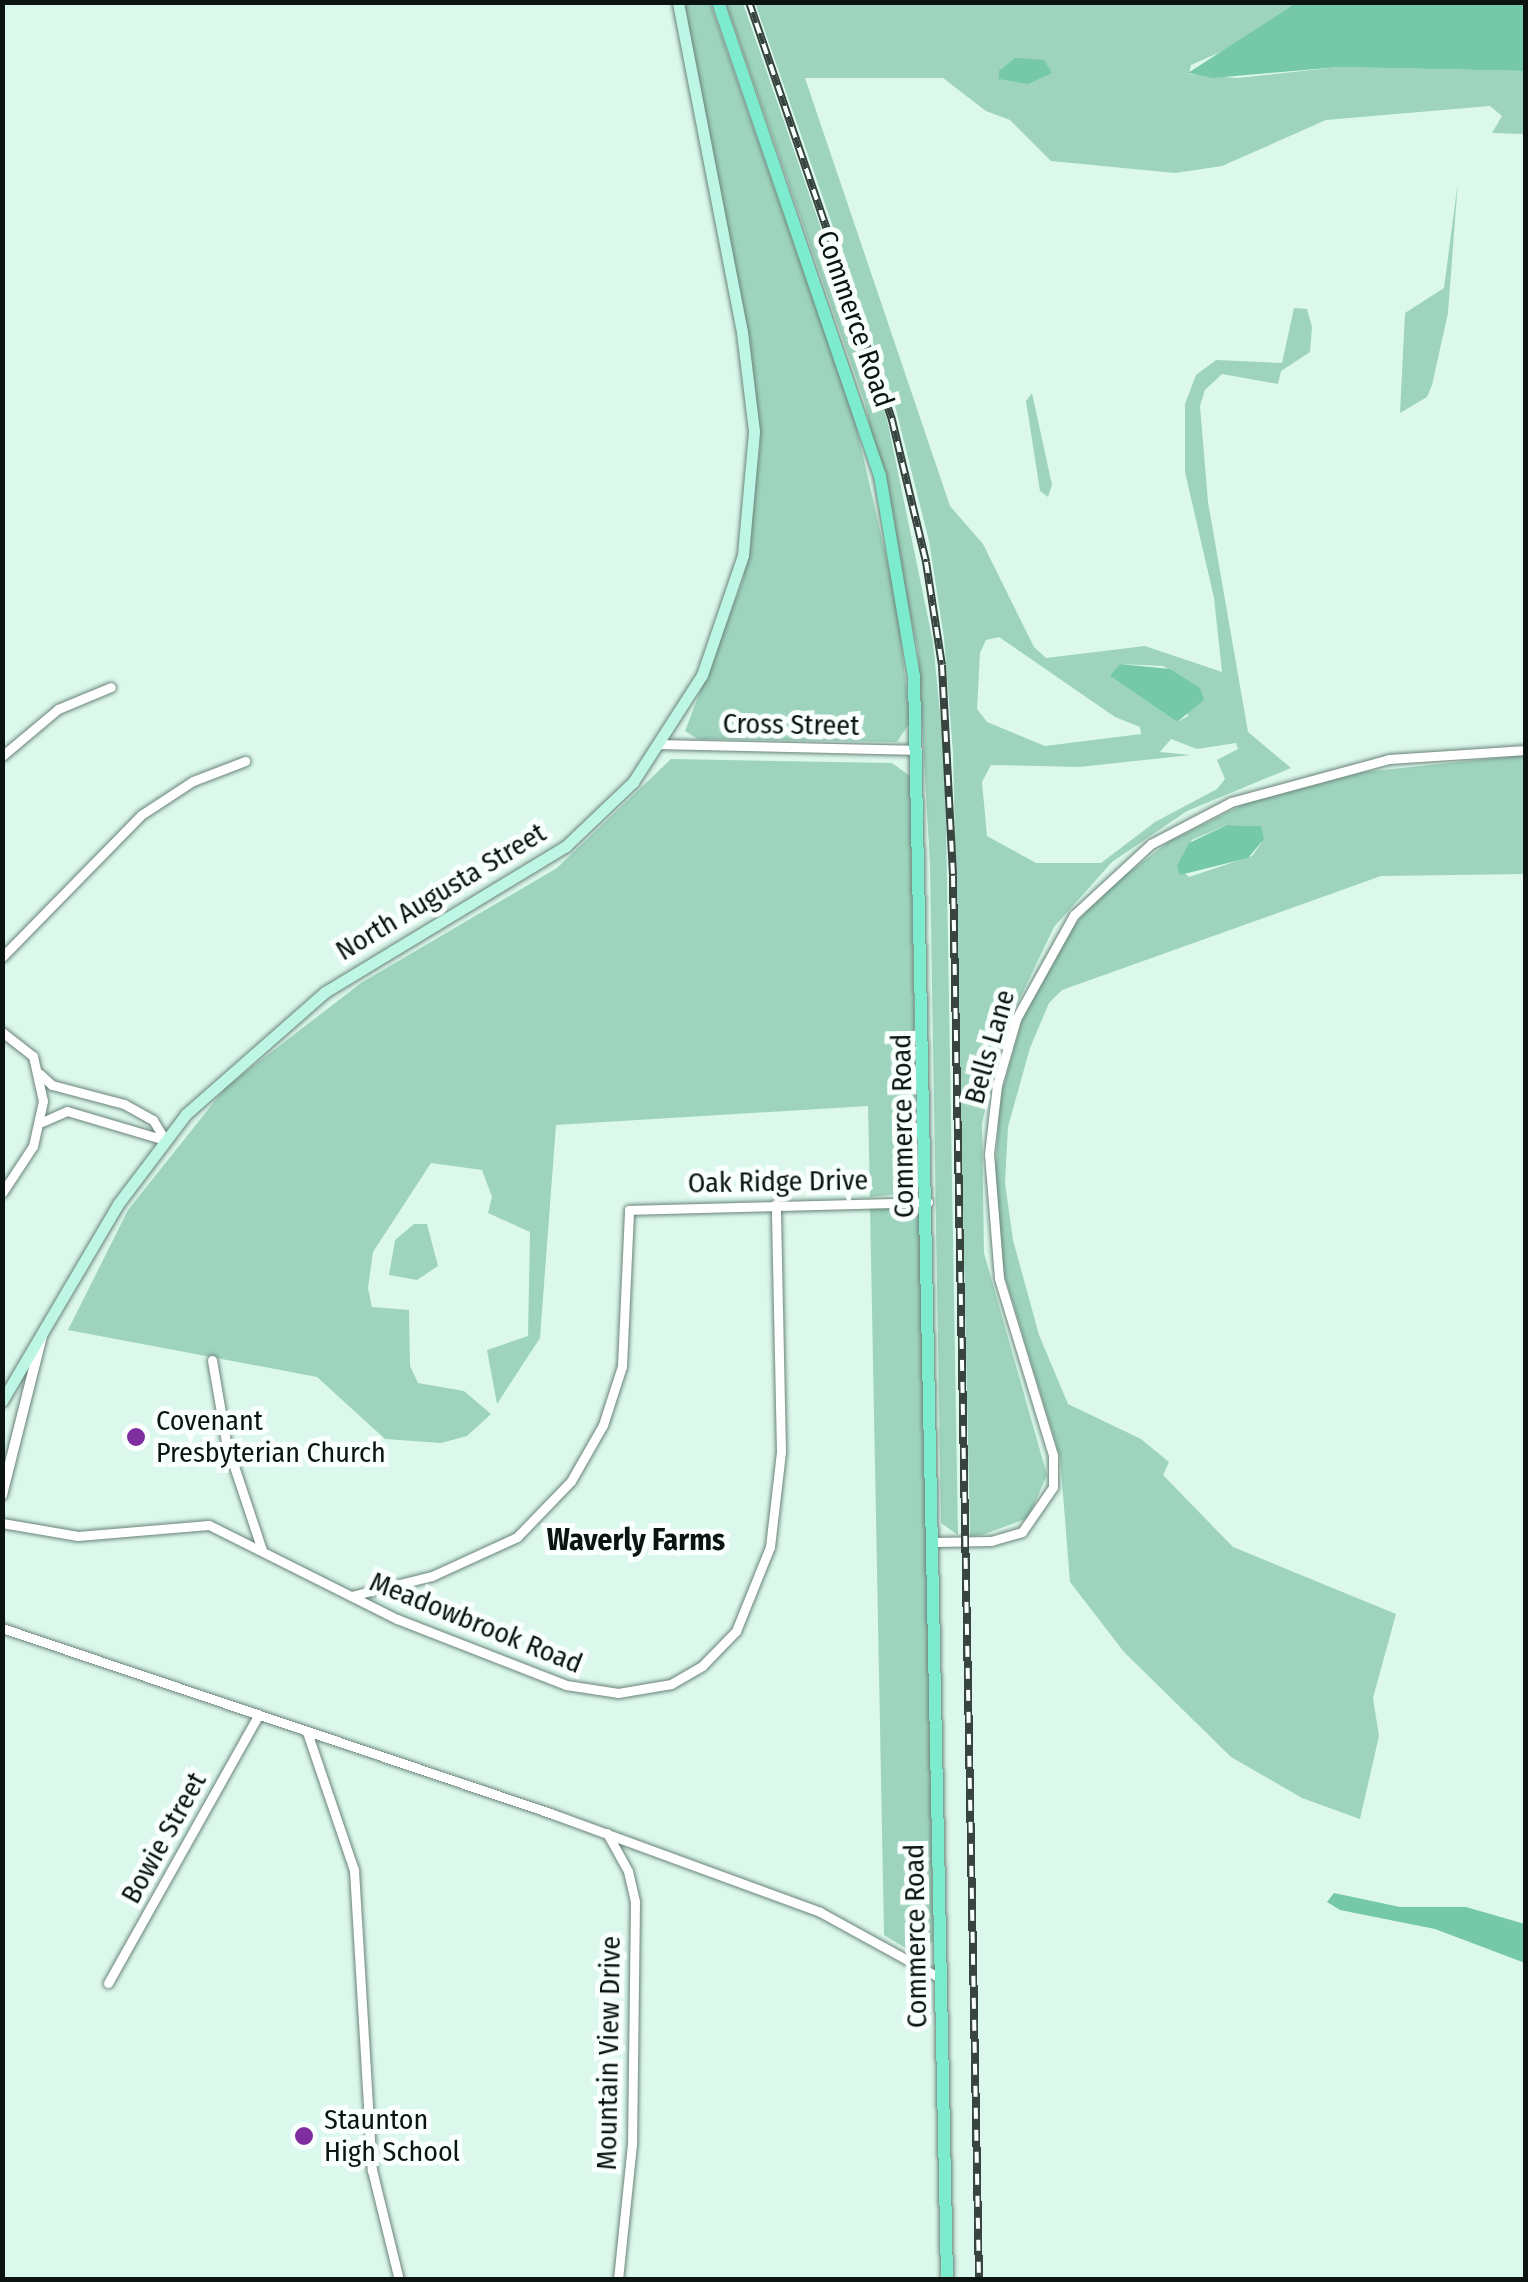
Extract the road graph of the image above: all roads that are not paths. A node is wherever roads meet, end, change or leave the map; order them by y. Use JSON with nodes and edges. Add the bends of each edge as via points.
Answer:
{"nodes":[{"id":1,"x":678,"y":2,"type":"edge"},
{"id":2,"x":718,"y":2,"type":"edge"},
{"id":3,"x":111,"y":687,"type":"dead end"},
{"id":4,"x":661,"y":744,"type":"junction"},
{"id":5,"x":920,"y":750,"type":"junction"},
{"id":6,"x":1526,"y":750,"type":"edge"},
{"id":7,"x":2,"y":756,"type":"edge"},
{"id":8,"x":244,"y":761,"type":"dead end"},
{"id":9,"x":2,"y":957,"type":"edge"},
{"id":10,"x":2,"y":1032,"type":"edge"},
{"id":11,"x":40,"y":1073,"type":"junction"},
{"id":12,"x":40,"y":1124,"type":"junction"},
{"id":13,"x":166,"y":1140,"type":"junction"},
{"id":14,"x":2,"y":1193,"type":"edge"},
{"id":15,"x":930,"y":1202,"type":"junction"},
{"id":16,"x":776,"y":1204,"type":"junction"},
{"id":17,"x":43,"y":1332,"type":"junction"},
{"id":18,"x":212,"y":1360,"type":"dead end"},
{"id":19,"x":2,"y":1401,"type":"edge"},
{"id":20,"x":2,"y":1495,"type":"edge"},
{"id":21,"x":2,"y":1523,"type":"edge"},
{"id":22,"x":935,"y":1542,"type":"junction"},
{"id":23,"x":262,"y":1550,"type":"junction"},
{"id":24,"x":348,"y":1597,"type":"junction"},
{"id":25,"x":2,"y":1628,"type":"edge"},
{"id":26,"x":259,"y":1714,"type":"junction"},
{"id":27,"x":307,"y":1732,"type":"junction"},
{"id":28,"x":607,"y":1833,"type":"junction"},
{"id":29,"x":942,"y":1979,"type":"junction"},
{"id":30,"x":108,"y":1983,"type":"dead end"},
{"id":31,"x":399,"y":2280,"type":"edge"},
{"id":32,"x":618,"y":2280,"type":"edge"},
{"id":33,"x":948,"y":2280,"type":"edge"}],
"edges":[{"from":1,"to":4,"type":"main road","name":"North Augusta Street","via":[[742,332],[754,450],[749,520],[728,610],[696,688]]},
{"from":2,"to":5,"type":"main road","name":"Commerce Road","via":[[880,476],[906,610]]},
{"from":3,"to":7,"type":"street","via":[[58,710]]},
{"from":4,"to":5,"type":"street","name":"Cross Street"},
{"from":4,"to":13,"type":"main road","name":"North Augusta Street","via":[[622,795],[566,846],[326,992],[250,1052]]},
{"from":5,"to":15,"type":"main road","name":"Commerce Road"},
{"from":6,"to":22,"type":"street","name":"Bells Lane","via":[[1389,759],[1230,802],[1150,844],[1074,915],[1016,1020],[989,1154],[998,1278],[1052,1456],[1053,1487],[1022,1532],[990,1541]]},
{"from":8,"to":9,"type":"street","via":[[193,780],[141,815]]},
{"from":10,"to":11,"type":"street","via":[[26,1046]]},
{"from":11,"to":12,"type":"street"},
{"from":11,"to":13,"type":"street","via":[[52,1085],[124,1104],[153,1120]]},
{"from":12,"to":13,"type":"street","via":[[68,1111]]},
{"from":12,"to":14,"type":"street","via":[[25,1164]]},
{"from":13,"to":17,"type":"main road","name":"North Augusta Street","via":[[118,1204]]},
{"from":15,"to":16,"type":"street","name":"Oak Ridge Drive"},
{"from":15,"to":22,"type":"main road","name":"Commerce Road"},
{"from":16,"to":24,"type":"street","name":"Oak Ridge Drive","via":[[629,1210],[622,1366],[596,1441],[572,1481],[517,1536],[432,1576]]},
{"from":16,"to":24,"type":"street","name":"Meadowbrook Road","via":[[776,1516],[756,1596],[718,1653],[659,1688],[590,1691]]},
{"from":17,"to":19,"type":"main road","name":"North Augusta Street"},
{"from":17,"to":20,"type":"street"},
{"from":18,"to":23,"type":"street","via":[[226,1442]]},
{"from":21,"to":23,"type":"street","name":"Meadowbrook Road","via":[[78,1536],[203,1524]]},
{"from":22,"to":29,"type":"main road","name":"Commerce Road"},
{"from":23,"to":24,"type":"street","name":"Meadowbrook Road"},
{"from":25,"to":26,"type":"street"},
{"from":26,"to":27,"type":"street"},
{"from":26,"to":30,"type":"street","name":"Bowie Street"},
{"from":27,"to":28,"type":"street"},
{"from":27,"to":31,"type":"street","via":[[354,1870],[372,2170]]},
{"from":28,"to":29,"type":"street","via":[[820,1912]]},
{"from":28,"to":32,"type":"street","name":"Mountain View Drive","via":[[632,1880],[635,1902],[632,2144]]},
{"from":29,"to":33,"type":"main road","name":"Commerce Road"}]}
